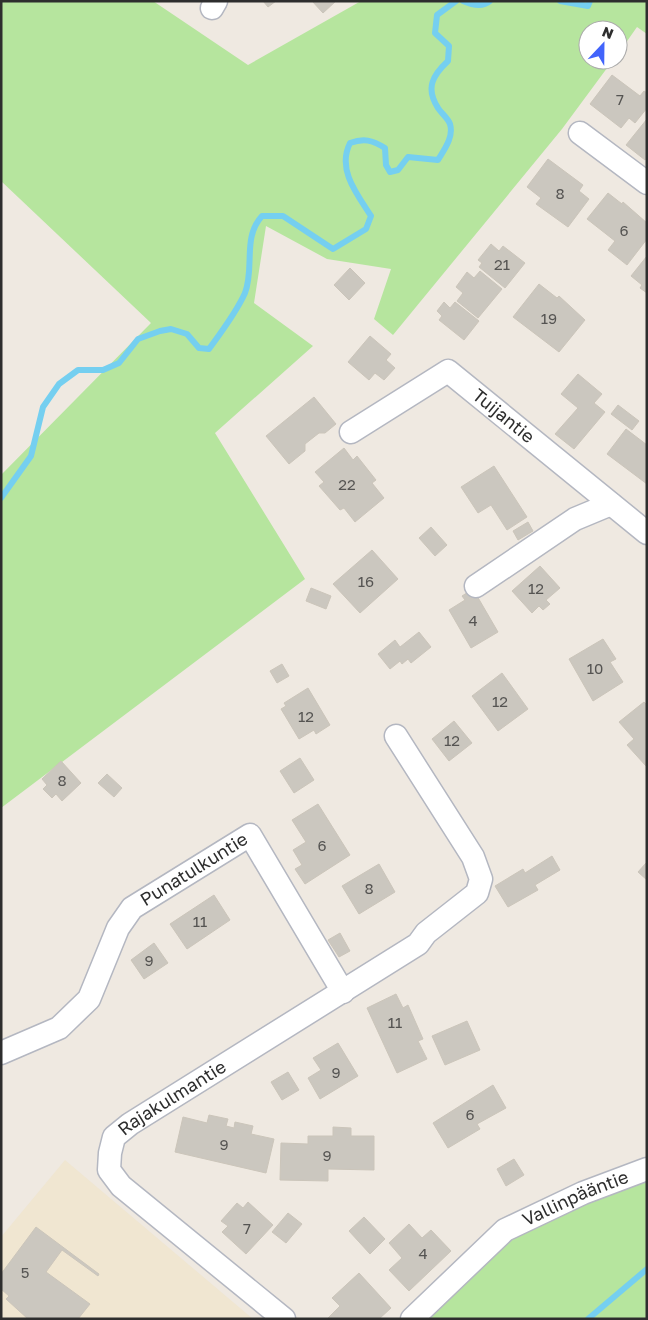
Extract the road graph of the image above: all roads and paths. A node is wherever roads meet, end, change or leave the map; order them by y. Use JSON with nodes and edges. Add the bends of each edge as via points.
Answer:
{"nodes":[{"id":1,"x":580,"y":133,"type":"dead end"},
{"id":2,"x":647,"y":183,"type":"edge"},
{"id":3,"x":351,"y":432,"type":"dead end"},
{"id":4,"x":610,"y":504,"type":"junction"},
{"id":5,"x":647,"y":533,"type":"edge"},
{"id":6,"x":476,"y":586,"type":"dead end"},
{"id":7,"x":396,"y":736,"type":"dead end"},
{"id":8,"x":343,"y":992,"type":"junction"},
{"id":9,"x":1,"y":1052,"type":"edge"},
{"id":10,"x":647,"y":1169,"type":"edge"},
{"id":11,"x":284,"y":1319,"type":"edge"},
{"id":12,"x":412,"y":1319,"type":"edge"}],
"edges":[{"from":1,"to":2,"type":"street"},
{"from":3,"to":4,"type":"street","name":"Tuijantie","via":[[448,372]]},
{"from":4,"to":5,"type":"street","name":"Tuijantie"},
{"from":4,"to":6,"type":"street","via":[[575,519]]},
{"from":7,"to":8,"type":"street","name":"Rajakulmantie","via":[[474,857],[481,879],[477,893],[426,933],[418,944]]},
{"from":8,"to":9,"type":"street","name":"Punatulkuntie","via":[[250,835],[132,908],[118,928],[89,999],[59,1028]]},
{"from":8,"to":11,"type":"street","name":"Rajakulmantie","via":[[130,1124],[114,1137],[110,1153],[109,1170],[121,1186]]},
{"from":10,"to":12,"type":"street","name":"Vallinpääntie","via":[[583,1193],[505,1230]]}]}
